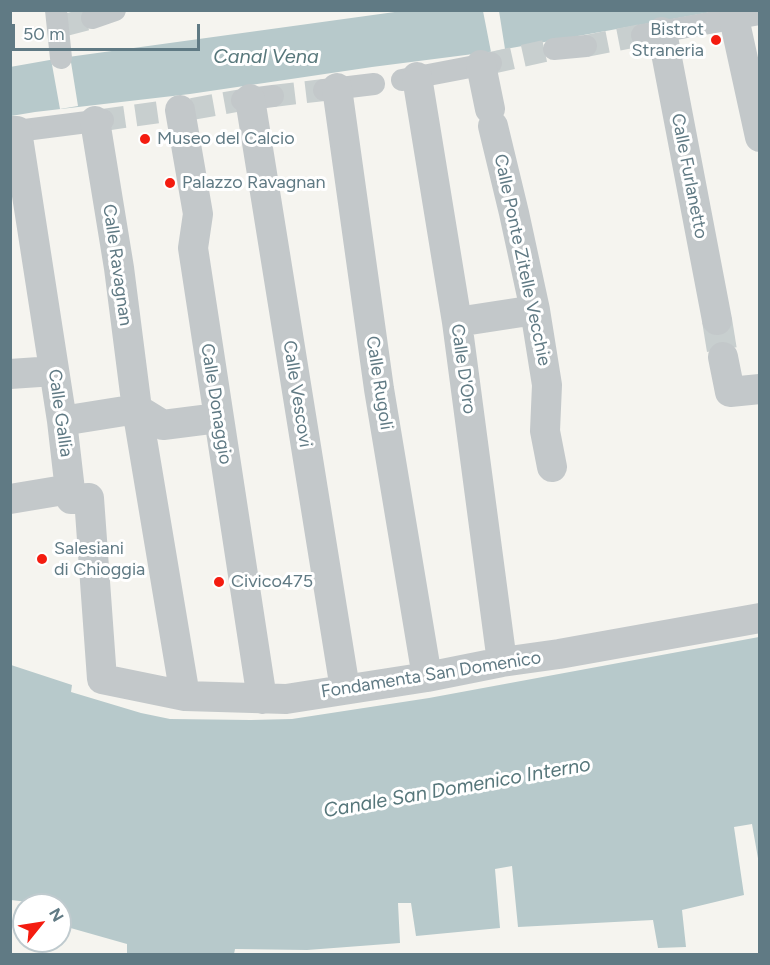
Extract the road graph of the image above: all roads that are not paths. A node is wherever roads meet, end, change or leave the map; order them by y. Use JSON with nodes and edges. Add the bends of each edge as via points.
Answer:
{"nodes":[{"id":1,"x":115,"y":10,"type":"edge"},
{"id":2,"x":747,"y":16,"type":"edge"},
{"id":3,"x":92,"y":18,"type":"tunnel mouth"},
{"id":4,"x":59,"y":20,"type":"edge"},
{"id":5,"x":652,"y":33,"type":"joint"},
{"id":6,"x":586,"y":46,"type":"tunnel mouth"},
{"id":7,"x":554,"y":49,"type":"tunnel mouth"},
{"id":8,"x":61,"y":58,"type":"dead end"},
{"id":9,"x":486,"y":64,"type":"joint"},
{"id":10,"x":409,"y":78,"type":"joint"},
{"id":11,"x":374,"y":84,"type":"dead end"},
{"id":12,"x":331,"y":89,"type":"joint"},
{"id":13,"x":255,"y":99,"type":"dead end"},
{"id":14,"x":180,"y":110,"type":"dead end"},
{"id":15,"x":99,"y":120,"type":"joint"},
{"id":16,"x":14,"y":131,"type":"edge"},
{"id":17,"x":759,"y":137,"type":"edge"},
{"id":18,"x":535,"y":310,"type":"junction"},
{"id":19,"x":717,"y":320,"type":"tunnel mouth"},
{"id":20,"x":457,"y":322,"type":"junction"},
{"id":21,"x":723,"y":357,"type":"tunnel mouth"},
{"id":22,"x":54,"y":371,"type":"junction"},
{"id":23,"x":10,"y":374,"type":"edge"},
{"id":24,"x":759,"y":389,"type":"edge"},
{"id":25,"x":137,"y":409,"type":"junction"},
{"id":26,"x":218,"y":418,"type":"junction"},
{"id":27,"x":62,"y":421,"type":"junction"},
{"id":28,"x":552,"y":467,"type":"dead end"},
{"id":29,"x":70,"y":489,"type":"junction"},
{"id":30,"x":10,"y":500,"type":"edge"},
{"id":31,"x":759,"y":618,"type":"edge"},
{"id":32,"x":502,"y":662,"type":"junction"},
{"id":33,"x":427,"y":677,"type":"junction"},
{"id":34,"x":345,"y":689,"type":"junction"},
{"id":35,"x":185,"y":696,"type":"junction"},
{"id":36,"x":262,"y":699,"type":"junction"}],
"edges":[{"from":1,"to":3,"type":"street"},
{"from":2,"to":5,"type":"street"},
{"from":2,"to":17,"type":"street"},
{"from":4,"to":8,"type":"street"},
{"from":5,"to":19,"type":"street","name":"Calle Furlanetto"},
{"from":6,"to":7,"type":"street"},
{"from":9,"to":10,"type":"street"},
{"from":9,"to":18,"type":"street","name":"Calle Ponte Zitelle Vecchie","via":[[491,117]]},
{"from":10,"to":20,"type":"street","name":"Calle D'Oro"},
{"from":11,"to":12,"type":"street"},
{"from":12,"to":33,"type":"street","name":"Calle Rugoli"},
{"from":13,"to":34,"type":"street","name":"Calle Vescovi"},
{"from":14,"to":26,"type":"street","name":"Calle Donaggio","via":[[198,214],[193,248]]},
{"from":15,"to":16,"type":"street"},
{"from":15,"to":25,"type":"street","name":"Calle Ravagnan"},
{"from":16,"to":22,"type":"street","name":"Calle Gallia"},
{"from":18,"to":20,"type":"street"},
{"from":18,"to":28,"type":"street","name":"Calle Ponte Zitelle Vecchie","via":[[547,385],[545,431]]},
{"from":20,"to":32,"type":"street","name":"Calle D'Oro"},
{"from":21,"to":24,"type":"street","via":[[730,392]]},
{"from":22,"to":23,"type":"street"},
{"from":22,"to":27,"type":"street","name":"Calle Gallia"},
{"from":25,"to":26,"type":"street","via":[[163,425]]},
{"from":25,"to":27,"type":"street"},
{"from":25,"to":35,"type":"street","name":"Calle Ravagnan"},
{"from":26,"to":36,"type":"street","name":"Calle Donaggio"},
{"from":27,"to":29,"type":"street","name":"Calle Gallia"},
{"from":29,"to":30,"type":"street"},
{"from":29,"to":35,"type":"street","name":"Fondamenta San Domenico","via":[[71,499],[89,498],[102,679]]},
{"from":31,"to":32,"type":"street","name":"Fondamenta San Domenico"},
{"from":32,"to":33,"type":"street","name":"Fondamenta San Domenico"},
{"from":33,"to":34,"type":"street","name":"Fondamenta San Domenico"},
{"from":34,"to":36,"type":"street","name":"Fondamenta San Domenico"},
{"from":35,"to":36,"type":"street","name":"Fondamenta San Domenico"}]}
